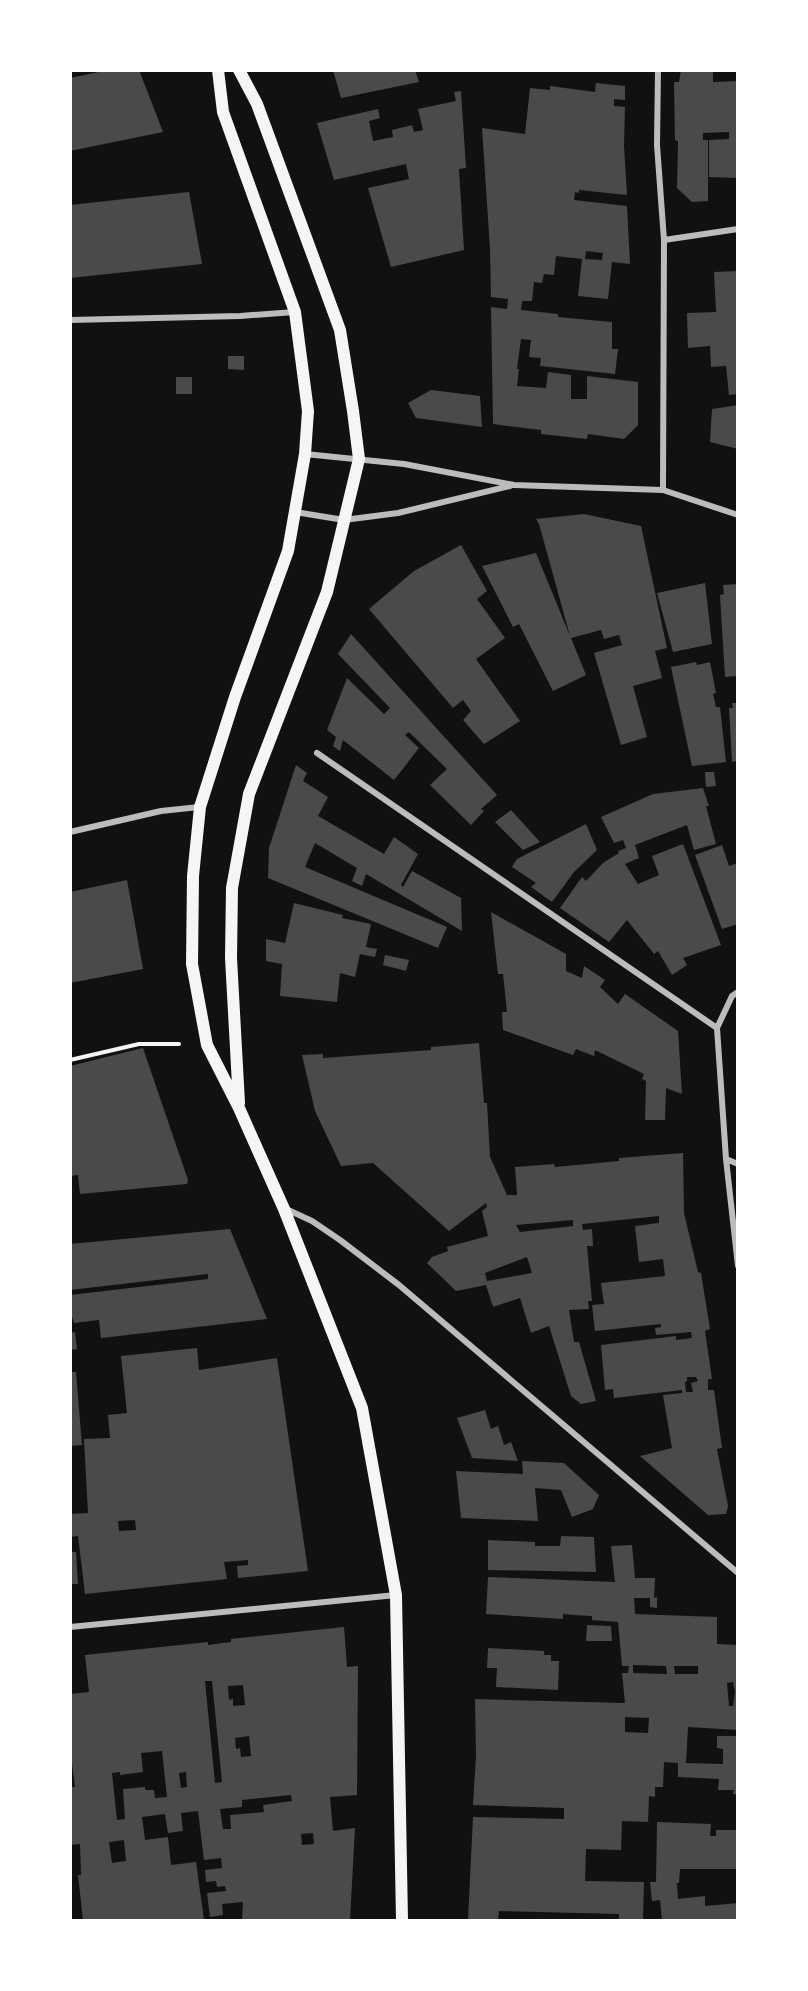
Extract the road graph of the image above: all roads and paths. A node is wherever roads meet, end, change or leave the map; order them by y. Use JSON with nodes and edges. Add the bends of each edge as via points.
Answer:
{"nodes":[{"id":1,"x":218,"y":70,"type":"edge"},
{"id":2,"x":239,"y":70,"type":"edge"},
{"id":3,"x":658,"y":70,"type":"edge"},
{"id":4,"x":738,"y":229,"type":"edge"},
{"id":5,"x":664,"y":240,"type":"junction"},
{"id":6,"x":295,"y":312,"type":"junction"},
{"id":7,"x":70,"y":320,"type":"edge"},
{"id":8,"x":305,"y":454,"type":"junction"},
{"id":9,"x":358,"y":459,"type":"junction"},
{"id":10,"x":514,"y":485,"type":"junction"},
{"id":11,"x":663,"y":490,"type":"junction"},
{"id":12,"x":295,"y":512,"type":"junction"},
{"id":13,"x":738,"y":515,"type":"edge"},
{"id":14,"x":344,"y":520,"type":"junction"},
{"id":15,"x":317,"y":753,"type":"dead end"},
{"id":16,"x":200,"y":807,"type":"junction"},
{"id":17,"x":70,"y":832,"type":"edge"},
{"id":18,"x":738,"y":992,"type":"edge"},
{"id":19,"x":717,"y":1028,"type":"junction"},
{"id":20,"x":207,"y":1045,"type":"junction"},
{"id":21,"x":70,"y":1060,"type":"edge"},
{"id":22,"x":239,"y":1108,"type":"junction"},
{"id":23,"x":726,"y":1159,"type":"junction"},
{"id":24,"x":738,"y":1164,"type":"edge"},
{"id":25,"x":284,"y":1209,"type":"junction"},
{"id":26,"x":734,"y":1211,"type":"edge"},
{"id":27,"x":738,"y":1266,"type":"edge"},
{"id":28,"x":738,"y":1573,"type":"edge"},
{"id":29,"x":396,"y":1595,"type":"junction"},
{"id":30,"x":70,"y":1627,"type":"edge"},
{"id":31,"x":402,"y":1920,"type":"edge"}],
"edges":[{"from":1,"to":6,"type":"main road","via":[[223,112]]},
{"from":2,"to":9,"type":"main road","via":[[257,104],[340,330]]},
{"from":3,"to":5,"type":"street","via":[[657,145]]},
{"from":4,"to":5,"type":"street"},
{"from":5,"to":11,"type":"street"},
{"from":6,"to":7,"type":"street"},
{"from":6,"to":8,"type":"main road","via":[[308,411]]},
{"from":8,"to":9,"type":"street"},
{"from":8,"to":12,"type":"main road"},
{"from":9,"to":10,"type":"street"},
{"from":9,"to":14,"type":"main road"},
{"from":10,"to":11,"type":"street"},
{"from":10,"to":14,"type":"street","via":[[398,513]]},
{"from":11,"to":13,"type":"street"},
{"from":12,"to":14,"type":"street"},
{"from":12,"to":16,"type":"main road","via":[[288,551]]},
{"from":14,"to":22,"type":"main road","via":[[327,592],[249,794],[234,876],[231,958]]},
{"from":15,"to":19,"type":"street"},
{"from":16,"to":17,"type":"street","via":[[160,811]]},
{"from":16,"to":20,"type":"main road","via":[[193,876],[192,964]]},
{"from":18,"to":19,"type":"street","via":[[732,996]]},
{"from":19,"to":23,"type":"street"},
{"from":20,"to":21,"type":"path","via":[[139,1044]]},
{"from":20,"to":22,"type":"main road"},
{"from":22,"to":25,"type":"main road"},
{"from":23,"to":24,"type":"street"},
{"from":23,"to":26,"type":"street"},
{"from":25,"to":28,"type":"street","via":[[312,1221],[378,1268]]},
{"from":25,"to":29,"type":"main road","via":[[362,1408]]},
{"from":26,"to":27,"type":"street"},
{"from":29,"to":30,"type":"street"},
{"from":29,"to":31,"type":"main road"}]}
